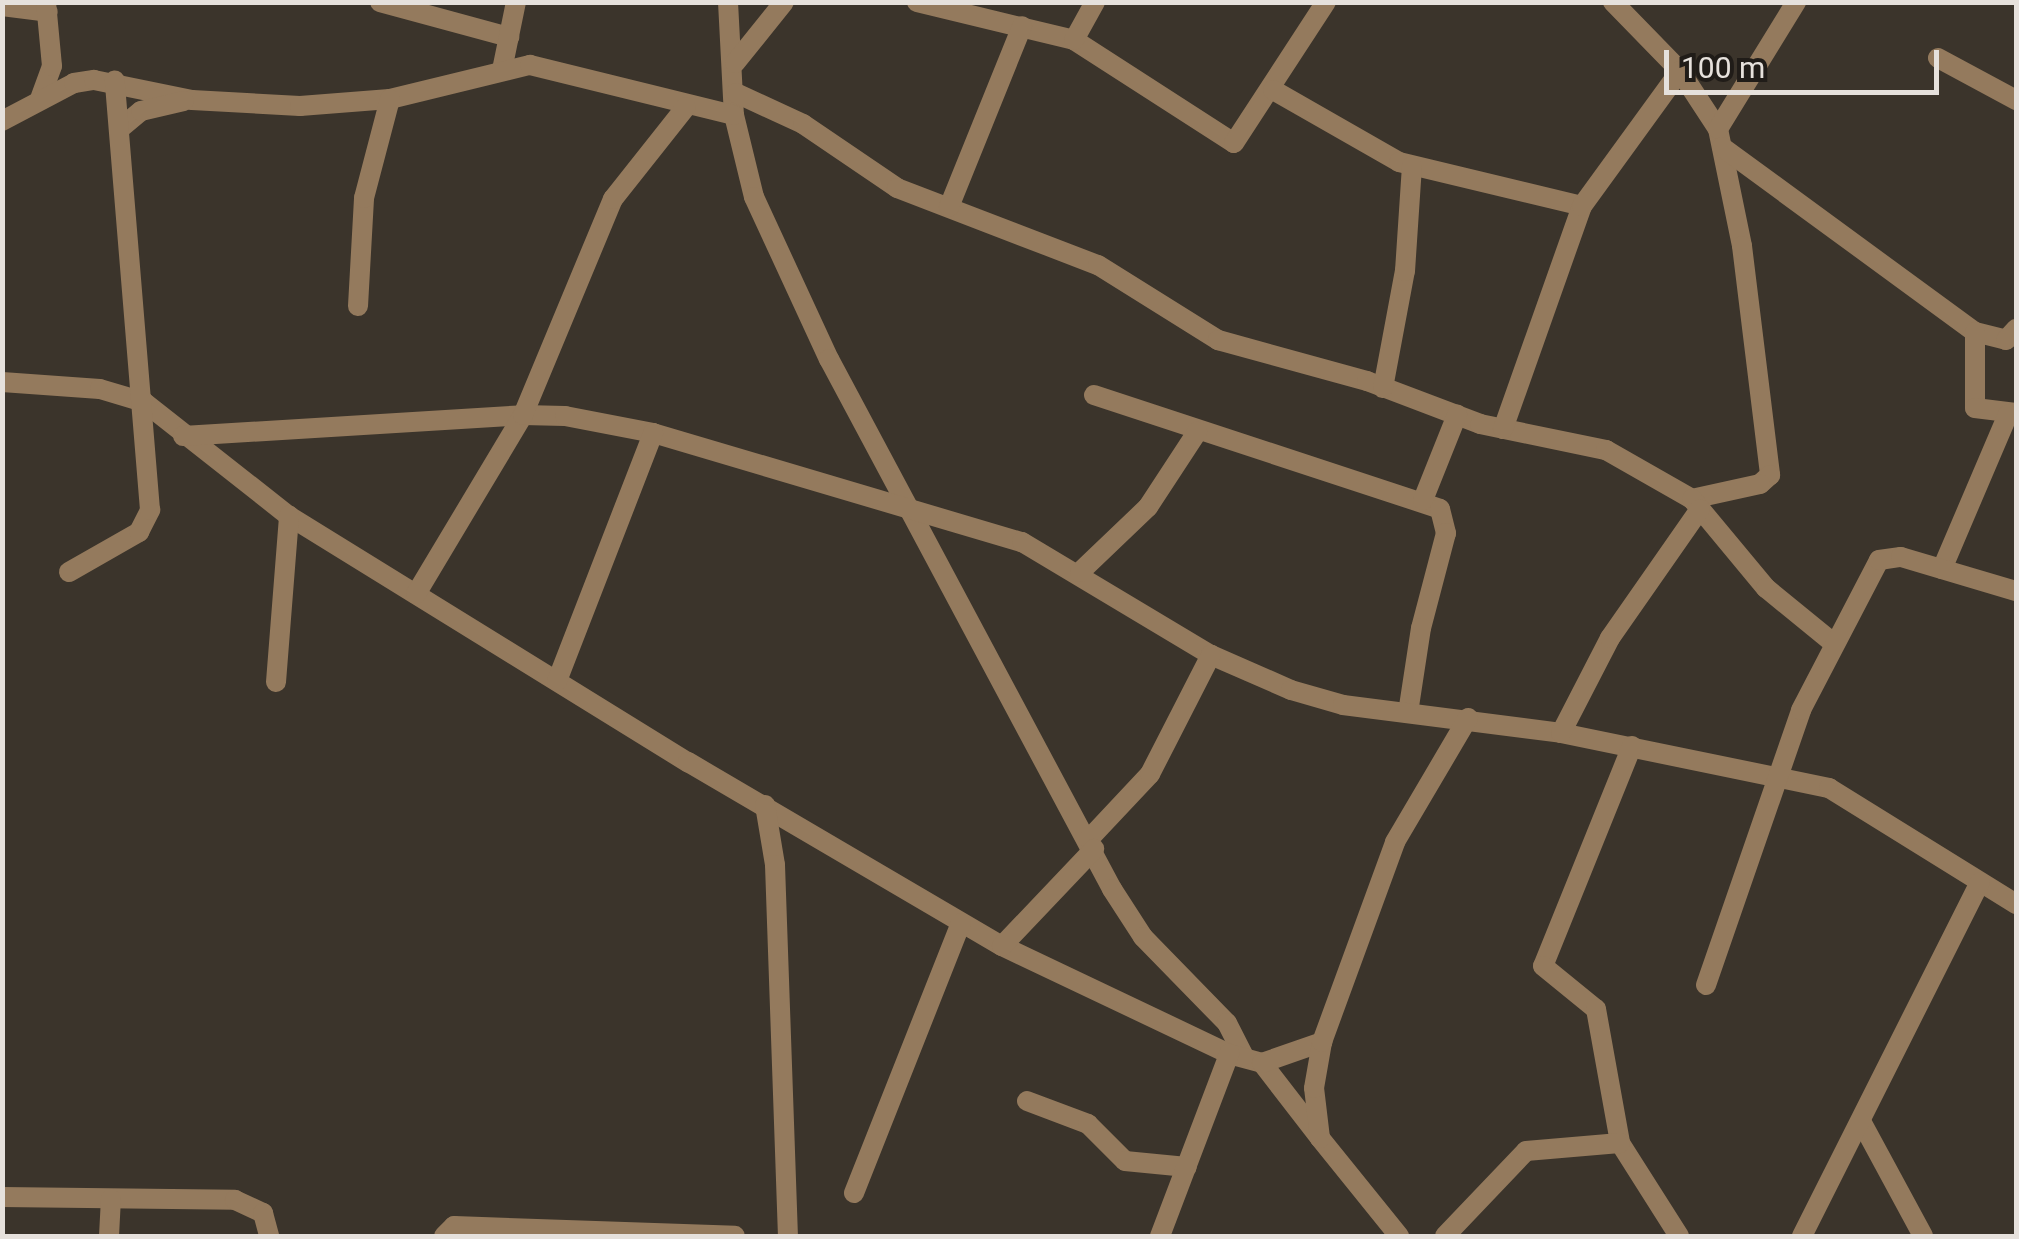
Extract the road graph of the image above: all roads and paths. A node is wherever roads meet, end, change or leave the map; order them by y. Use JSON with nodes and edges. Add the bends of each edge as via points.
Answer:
{"nodes":[{"id":1,"x":380,"y":2,"type":"edge"},
{"id":2,"x":516,"y":2,"type":"edge"},
{"id":3,"x":728,"y":2,"type":"edge"},
{"id":4,"x":784,"y":2,"type":"edge"},
{"id":5,"x":917,"y":2,"type":"edge"},
{"id":6,"x":1094,"y":2,"type":"edge"},
{"id":7,"x":1326,"y":2,"type":"edge"},
{"id":8,"x":1613,"y":2,"type":"edge"},
{"id":9,"x":1796,"y":2,"type":"edge"},
{"id":10,"x":2,"y":6,"type":"edge"},
{"id":11,"x":47,"y":7,"type":"edge"},
{"id":12,"x":1022,"y":26,"type":"junction"},
{"id":13,"x":509,"y":37,"type":"junction"},
{"id":14,"x":1074,"y":40,"type":"junction"},
{"id":15,"x":1938,"y":58,"type":"dead end"},
{"id":16,"x":735,"y":63,"type":"junction"},
{"id":17,"x":52,"y":66,"type":"junction"},
{"id":18,"x":502,"y":70,"type":"junction"},
{"id":19,"x":1680,"y":71,"type":"junction"},
{"id":20,"x":114,"y":80,"type":"junction"},
{"id":21,"x":74,"y":83,"type":"junction"},
{"id":22,"x":1273,"y":90,"type":"junction"},
{"id":23,"x":736,"y":92,"type":"junction"},
{"id":24,"x":40,"y":99,"type":"junction"},
{"id":25,"x":390,"y":99,"type":"junction"},
{"id":26,"x":192,"y":100,"type":"junction"},
{"id":27,"x":2016,"y":100,"type":"edge"},
{"id":28,"x":686,"y":107,"type":"junction"},
{"id":29,"x":734,"y":115,"type":"junction"},
{"id":30,"x":2,"y":121,"type":"edge"},
{"id":31,"x":123,"y":126,"type":"junction"},
{"id":32,"x":1720,"y":138,"type":"junction"},
{"id":33,"x":1412,"y":166,"type":"junction"},
{"id":34,"x":1582,"y":206,"type":"junction"},
{"id":35,"x":949,"y":207,"type":"junction"},
{"id":36,"x":358,"y":306,"type":"dead end"},
{"id":37,"x":2016,"y":329,"type":"edge"},
{"id":38,"x":1975,"y":332,"type":"junction"},
{"id":39,"x":2,"y":382,"type":"edge"},
{"id":40,"x":1383,"y":388,"type":"junction"},
{"id":41,"x":1094,"y":395,"type":"dead end"},
{"id":42,"x":144,"y":402,"type":"junction"},
{"id":43,"x":2012,"y":413,"type":"edge"},
{"id":44,"x":1457,"y":415,"type":"junction"},
{"id":45,"x":523,"y":416,"type":"junction"},
{"id":46,"x":1503,"y":430,"type":"junction"},
{"id":47,"x":1197,"y":432,"type":"junction"},
{"id":48,"x":653,"y":433,"type":"junction"},
{"id":49,"x":183,"y":436,"type":"junction"},
{"id":50,"x":1423,"y":500,"type":"junction"},
{"id":51,"x":1696,"y":504,"type":"junction"},
{"id":52,"x":910,"y":505,"type":"junction"},
{"id":53,"x":288,"y":516,"type":"junction"},
{"id":54,"x":1942,"y":569,"type":"junction"},
{"id":55,"x":69,"y":572,"type":"dead end"},
{"id":56,"x":1080,"y":572,"type":"junction"},
{"id":57,"x":2016,"y":591,"type":"edge"},
{"id":58,"x":416,"y":594,"type":"junction"},
{"id":59,"x":1832,"y":642,"type":"junction"},
{"id":60,"x":1211,"y":656,"type":"junction"},
{"id":61,"x":556,"y":681,"type":"junction"},
{"id":62,"x":276,"y":682,"type":"dead end"},
{"id":63,"x":1408,"y":713,"type":"junction"},
{"id":64,"x":1468,"y":718,"type":"junction"},
{"id":65,"x":1561,"y":733,"type":"junction"},
{"id":66,"x":1632,"y":746,"type":"junction"},
{"id":67,"x":1776,"y":773,"type":"junction"},
{"id":68,"x":764,"y":805,"type":"junction"},
{"id":69,"x":1091,"y":844,"type":"junction"},
{"id":70,"x":1980,"y":882,"type":"junction"},
{"id":71,"x":2016,"y":904,"type":"edge"},
{"id":72,"x":961,"y":922,"type":"junction"},
{"id":73,"x":1002,"y":946,"type":"junction"},
{"id":74,"x":1706,"y":985,"type":"dead end"},
{"id":75,"x":1322,"y":1042,"type":"junction"},
{"id":76,"x":1245,"y":1057,"type":"junction"},
{"id":77,"x":1028,"y":1101,"type":"dead end"},
{"id":78,"x":1862,"y":1123,"type":"junction"},
{"id":79,"x":1320,"y":1138,"type":"junction"},
{"id":80,"x":1620,"y":1144,"type":"junction"},
{"id":81,"x":1186,"y":1167,"type":"junction"},
{"id":82,"x":854,"y":1192,"type":"dead end"},
{"id":83,"x":2,"y":1196,"type":"edge"},
{"id":84,"x":112,"y":1199,"type":"junction"},
{"id":85,"x":108,"y":1236,"type":"edge"},
{"id":86,"x":269,"y":1236,"type":"edge"},
{"id":87,"x":444,"y":1236,"type":"edge"},
{"id":88,"x":735,"y":1236,"type":"edge"},
{"id":89,"x":788,"y":1236,"type":"edge"},
{"id":90,"x":1160,"y":1236,"type":"edge"},
{"id":91,"x":1398,"y":1236,"type":"edge"},
{"id":92,"x":1445,"y":1236,"type":"edge"},
{"id":93,"x":1678,"y":1236,"type":"edge"},
{"id":94,"x":1802,"y":1236,"type":"edge"},
{"id":95,"x":1923,"y":1236,"type":"edge"}],
"edges":[{"from":1,"to":13,"type":"street"},
{"from":2,"to":13,"type":"street"},
{"from":3,"to":16,"type":"street"},
{"from":4,"to":16,"type":"street"},
{"from":5,"to":12,"type":"street"},
{"from":6,"to":14,"type":"street"},
{"from":7,"to":22,"type":"street"},
{"from":8,"to":19,"type":"street"},
{"from":9,"to":32,"type":"street"},
{"from":10,"to":11,"type":"street"},
{"from":11,"to":17,"type":"street"},
{"from":12,"to":14,"type":"street"},
{"from":12,"to":35,"type":"street"},
{"from":13,"to":18,"type":"street"},
{"from":14,"to":22,"type":"street","via":[[1228,141],[1239,140]]},
{"from":15,"to":27,"type":"street"},
{"from":16,"to":23,"type":"street"},
{"from":17,"to":21,"type":"street"},
{"from":17,"to":24,"type":"street"},
{"from":18,"to":25,"type":"street"},
{"from":18,"to":28,"type":"street","via":[[562,70]]},
{"from":19,"to":32,"type":"street"},
{"from":19,"to":34,"type":"street"},
{"from":20,"to":21,"type":"street"},
{"from":20,"to":26,"type":"street"},
{"from":20,"to":31,"type":"street"},
{"from":21,"to":24,"type":"street"},
{"from":22,"to":33,"type":"street"},
{"from":23,"to":29,"type":"street"},
{"from":23,"to":35,"type":"street","via":[[804,124],[870,174]]},
{"from":24,"to":30,"type":"street"},
{"from":25,"to":26,"type":"street","via":[[300,106]]},
{"from":25,"to":36,"type":"street","via":[[364,198]]},
{"from":26,"to":31,"type":"street","via":[[163,102]]},
{"from":28,"to":29,"type":"street"},
{"from":28,"to":45,"type":"street","via":[[613,198]]},
{"from":29,"to":52,"type":"street","via":[[767,230]]},
{"from":31,"to":42,"type":"street"},
{"from":32,"to":38,"type":"street"},
{"from":32,"to":51,"type":"street","via":[[1770,475]]},
{"from":33,"to":34,"type":"street"},
{"from":33,"to":40,"type":"street","via":[[1405,271]]},
{"from":34,"to":46,"type":"street"},
{"from":35,"to":40,"type":"street","via":[[1098,265],[1218,340]]},
{"from":37,"to":38,"type":"street","via":[[2006,340]]},
{"from":38,"to":43,"type":"street","via":[[1975,408]]},
{"from":39,"to":42,"type":"street","via":[[100,389]]},
{"from":40,"to":44,"type":"street"},
{"from":41,"to":47,"type":"street"},
{"from":42,"to":49,"type":"street"},
{"from":42,"to":55,"type":"street","via":[[150,510],[138,532]]},
{"from":43,"to":54,"type":"street"},
{"from":44,"to":46,"type":"street"},
{"from":44,"to":50,"type":"street"},
{"from":45,"to":48,"type":"street","via":[[566,416]]},
{"from":45,"to":49,"type":"street"},
{"from":45,"to":58,"type":"street"},
{"from":46,"to":51,"type":"street","via":[[1582,441]]},
{"from":47,"to":50,"type":"street"},
{"from":47,"to":56,"type":"street","via":[[1148,507]]},
{"from":48,"to":52,"type":"street"},
{"from":48,"to":61,"type":"street"},
{"from":49,"to":53,"type":"street"},
{"from":50,"to":63,"type":"street","via":[[1440,508],[1446,532],[1420,628]]},
{"from":51,"to":59,"type":"street","via":[[1766,588]]},
{"from":51,"to":65,"type":"street","via":[[1610,638]]},
{"from":52,"to":56,"type":"street","via":[[1022,542]]},
{"from":52,"to":69,"type":"street"},
{"from":53,"to":58,"type":"street"},
{"from":53,"to":62,"type":"street"},
{"from":54,"to":57,"type":"street"},
{"from":54,"to":59,"type":"street","via":[[1890,554],[1879,560]]},
{"from":56,"to":60,"type":"street"},
{"from":58,"to":61,"type":"street"},
{"from":59,"to":67,"type":"street"},
{"from":60,"to":63,"type":"street","via":[[1291,690]]},
{"from":60,"to":69,"type":"street","via":[[1150,774]]},
{"from":61,"to":68,"type":"street"},
{"from":63,"to":64,"type":"street"},
{"from":64,"to":65,"type":"street"},
{"from":64,"to":75,"type":"street","via":[[1395,842]]},
{"from":65,"to":66,"type":"street"},
{"from":66,"to":67,"type":"street"},
{"from":66,"to":80,"type":"street","via":[[1543,966],[1596,1009]]},
{"from":67,"to":70,"type":"street","via":[[1858,801]]},
{"from":67,"to":74,"type":"street"},
{"from":68,"to":72,"type":"street"},
{"from":68,"to":89,"type":"street","via":[[775,865]]},
{"from":69,"to":73,"type":"street"},
{"from":69,"to":76,"type":"street","via":[[1143,938],[1227,1024]]},
{"from":70,"to":71,"type":"street"},
{"from":70,"to":78,"type":"street"},
{"from":72,"to":73,"type":"street"},
{"from":72,"to":82,"type":"street"},
{"from":73,"to":76,"type":"street"},
{"from":75,"to":76,"type":"street"},
{"from":75,"to":79,"type":"street","via":[[1314,1088]]},
{"from":76,"to":79,"type":"street"},
{"from":76,"to":81,"type":"street"},
{"from":77,"to":81,"type":"street","via":[[1088,1124],[1125,1161]]},
{"from":78,"to":94,"type":"street"},
{"from":78,"to":95,"type":"street"},
{"from":79,"to":91,"type":"street"},
{"from":80,"to":92,"type":"street","via":[[1526,1151]]},
{"from":80,"to":93,"type":"street"},
{"from":81,"to":90,"type":"street"},
{"from":83,"to":84,"type":"street"},
{"from":84,"to":85,"type":"street"},
{"from":84,"to":86,"type":"street","via":[[235,1200],[263,1213]]},
{"from":87,"to":88,"type":"street","via":[[454,1226]]}]}
